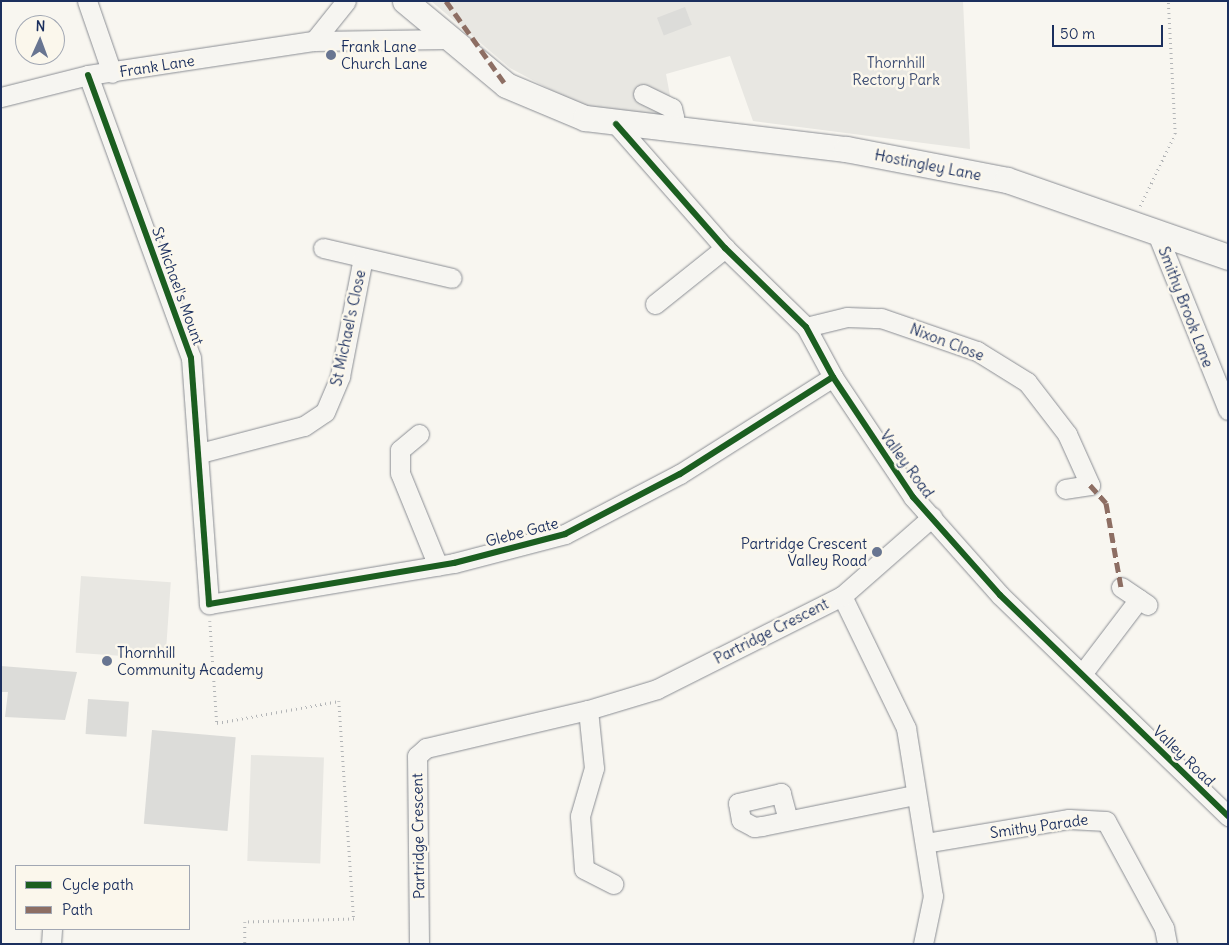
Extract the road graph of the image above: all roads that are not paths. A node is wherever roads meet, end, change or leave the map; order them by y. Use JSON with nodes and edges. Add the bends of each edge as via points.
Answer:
{"nodes":[{"id":1,"x":87,"y":1,"type":"edge"},
{"id":2,"x":346,"y":1,"type":"edge"},
{"id":3,"x":405,"y":1,"type":"edge"},
{"id":4,"x":314,"y":41,"type":"junction"},
{"id":5,"x":454,"y":45,"type":"junction"},
{"id":6,"x":112,"y":73,"type":"junction"},
{"id":7,"x":88,"y":75,"type":"junction"},
{"id":8,"x":643,"y":94,"type":"dead end"},
{"id":9,"x":1,"y":97,"type":"edge"},
{"id":10,"x":616,"y":124,"type":"junction"},
{"id":11,"x":668,"y":131,"type":"junction"},
{"id":12,"x":1156,"y":232,"type":"junction"},
{"id":13,"x":324,"y":248,"type":"dead end"},
{"id":14,"x":725,"y":248,"type":"junction"},
{"id":15,"x":1228,"y":257,"type":"edge"},
{"id":16,"x":364,"y":258,"type":"junction"},
{"id":17,"x":452,"y":278,"type":"dead end"},
{"id":18,"x":655,"y":304,"type":"dead end"},
{"id":19,"x":806,"y":327,"type":"junction"},
{"id":20,"x":833,"y":378,"type":"junction"},
{"id":21,"x":1228,"y":410,"type":"edge"},
{"id":22,"x":419,"y":434,"type":"dead end"},
{"id":23,"x":200,"y":453,"type":"junction"},
{"id":24,"x":1065,"y":489,"type":"dead end"},
{"id":25,"x":932,"y":517,"type":"junction"},
{"id":26,"x":438,"y":566,"type":"junction"},
{"id":27,"x":1121,"y":587,"type":"dead end"},
{"id":28,"x":842,"y":596,"type":"junction"},
{"id":29,"x":209,"y":604,"type":"joint"},
{"id":30,"x":1082,"y":674,"type":"junction"},
{"id":31,"x":588,"y":710,"type":"junction"},
{"id":32,"x":915,"y":795,"type":"junction"},
{"id":33,"x":1228,"y":816,"type":"edge"},
{"id":34,"x":788,"y":820,"type":"junction"},
{"id":35,"x":925,"y":843,"type":"junction"},
{"id":36,"x":613,"y":884,"type":"dead end"},
{"id":37,"x":52,"y":930,"type":"edge"},
{"id":38,"x":51,"y":944,"type":"edge"},
{"id":39,"x":419,"y":944,"type":"edge"},
{"id":40,"x":923,"y":944,"type":"edge"},
{"id":41,"x":1167,"y":944,"type":"edge"}],
"edges":[{"from":1,"to":6,"type":"street"},
{"from":2,"to":4,"type":"street"},
{"from":3,"to":5,"type":"main road","name":"Hostingley Lane"},
{"from":4,"to":5,"type":"street","name":"Frank Lane"},
{"from":4,"to":6,"type":"street","name":"Frank Lane"},
{"from":5,"to":10,"type":"main road","name":"Hostingley Lane","via":[[506,85],[585,118]]},
{"from":6,"to":7,"type":"street","name":"Frank Lane"},
{"from":7,"to":9,"type":"street","name":"Frank Lane"},
{"from":7,"to":23,"type":"street","name":"St Michael's Mount","via":[[191,358]]},
{"from":8,"to":11,"type":"street","via":[[672,108],[674,117]]},
{"from":10,"to":11,"type":"main road","name":"Hostingley Lane"},
{"from":10,"to":14,"type":"street","name":"Valley Road"},
{"from":11,"to":12,"type":"main road","name":"Hostingley Lane","via":[[846,150],[1007,180],[1132,220]]},
{"from":12,"to":15,"type":"main road","name":"Hostingley Lane"},
{"from":12,"to":21,"type":"street","name":"Smithy Brook Lane"},
{"from":13,"to":16,"type":"street","name":"St Michael's Close"},
{"from":14,"to":18,"type":"street"},
{"from":14,"to":19,"type":"street","name":"Valley Road"},
{"from":16,"to":17,"type":"street","name":"St Michael's Close"},
{"from":16,"to":23,"type":"street","name":"St Michael's Close","via":[[340,376],[325,412],[304,426]]},
{"from":19,"to":20,"type":"street","name":"Valley Road"},
{"from":19,"to":24,"type":"street","name":"Nixon Close","via":[[847,317],[881,318],[977,351],[1027,382],[1067,434],[1090,485]]},
{"from":20,"to":25,"type":"street","name":"Valley Road","via":[[913,497]]},
{"from":20,"to":26,"type":"street","name":"Glebe Gate","via":[[680,474],[565,534]]},
{"from":22,"to":26,"type":"street","via":[[400,450],[400,474]]},
{"from":23,"to":29,"type":"street","name":"St Michael's Mount"},
{"from":25,"to":28,"type":"street","name":"Partridge Crescent"},
{"from":25,"to":30,"type":"street","name":"Valley Road","via":[[1000,595]]},
{"from":26,"to":29,"type":"street","name":"Glebe Gate"},
{"from":27,"to":30,"type":"street","via":[[1144,602]]},
{"from":28,"to":31,"type":"street","name":"Partridge Crescent","via":[[657,689]]},
{"from":28,"to":32,"type":"street","name":"Partridge Crescent","via":[[906,728]]},
{"from":30,"to":33,"type":"street","name":"Valley Road"},
{"from":31,"to":36,"type":"street","via":[[594,768],[580,816],[584,869]]},
{"from":31,"to":39,"type":"street","name":"Partridge Crescent","via":[[426,748],[417,756]]},
{"from":32,"to":34,"type":"street"},
{"from":32,"to":35,"type":"street","name":"Partridge Crescent"},
{"from":34,"to":34,"type":"street","via":[[781,793],[738,803],[745,825],[762,826]]},
{"from":35,"to":40,"type":"street","name":"Partridge Crescent","via":[[933,896]]},
{"from":35,"to":41,"type":"street","name":"Smithy Parade","via":[[1069,819],[1106,821],[1164,928]]},
{"from":37,"to":38,"type":"street"}]}
